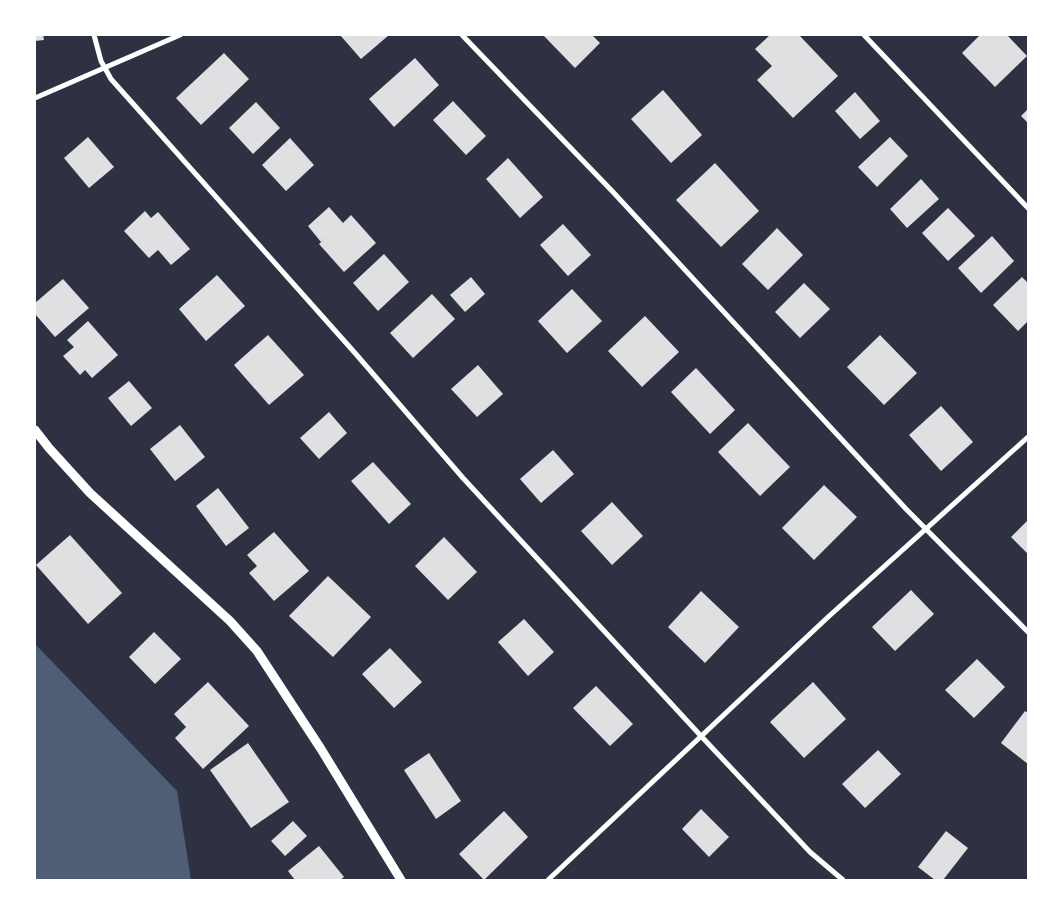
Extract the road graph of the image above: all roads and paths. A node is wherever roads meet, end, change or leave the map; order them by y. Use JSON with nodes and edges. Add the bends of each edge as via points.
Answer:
{"nodes":[{"id":1,"x":94,"y":35,"type":"edge"},
{"id":2,"x":180,"y":35,"type":"edge"},
{"id":3,"x":462,"y":35,"type":"edge"},
{"id":4,"x":864,"y":35,"type":"edge"},
{"id":5,"x":105,"y":67,"type":"junction"},
{"id":6,"x":35,"y":98,"type":"edge"},
{"id":7,"x":1028,"y":208,"type":"edge"},
{"id":8,"x":35,"y":430,"type":"edge"},
{"id":9,"x":1028,"y":437,"type":"edge"},
{"id":10,"x":926,"y":529,"type":"junction"},
{"id":11,"x":1028,"y":632,"type":"edge"},
{"id":12,"x":701,"y":736,"type":"junction"},
{"id":13,"x":401,"y":880,"type":"edge"},
{"id":14,"x":548,"y":880,"type":"edge"},
{"id":15,"x":843,"y":880,"type":"edge"}],
"edges":[{"from":1,"to":5,"type":"street"},
{"from":2,"to":5,"type":"street"},
{"from":3,"to":10,"type":"street","via":[[613,192]]},
{"from":4,"to":7,"type":"street"},
{"from":5,"to":6,"type":"street"},
{"from":5,"to":12,"type":"street","via":[[111,79],[463,478]]},
{"from":8,"to":13,"type":"street","via":[[90,492],[230,621],[257,651]]},
{"from":9,"to":10,"type":"street"},
{"from":10,"to":11,"type":"street"},
{"from":10,"to":12,"type":"street"},
{"from":12,"to":14,"type":"street"},
{"from":12,"to":15,"type":"street","via":[[810,852]]}]}
